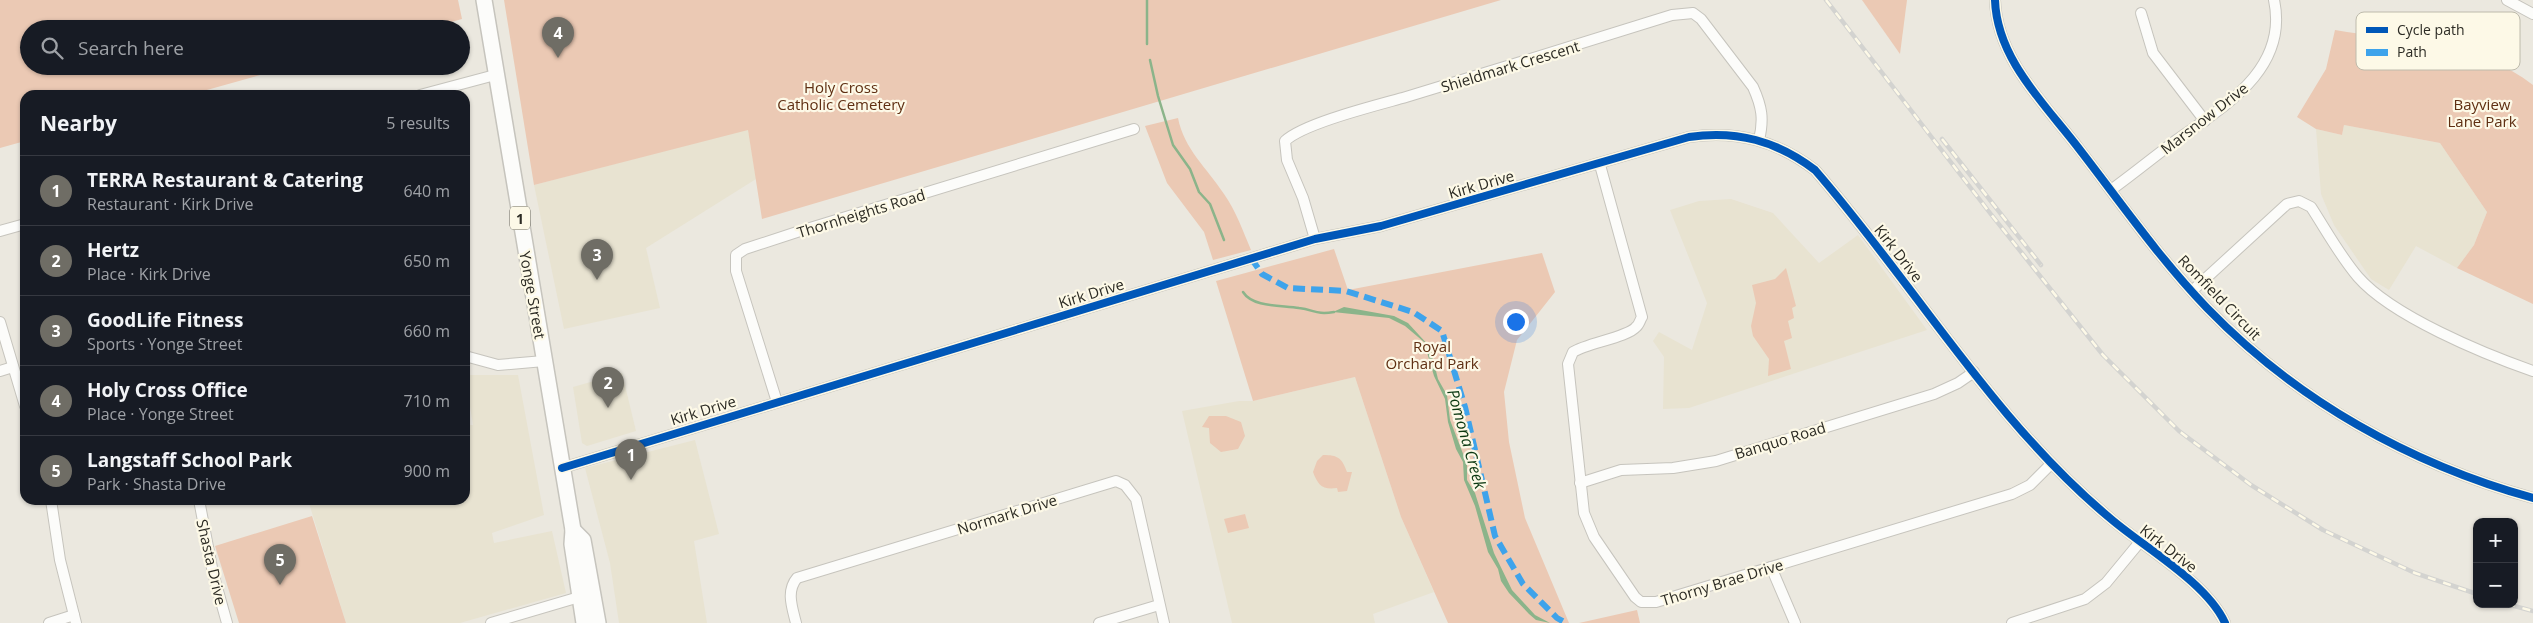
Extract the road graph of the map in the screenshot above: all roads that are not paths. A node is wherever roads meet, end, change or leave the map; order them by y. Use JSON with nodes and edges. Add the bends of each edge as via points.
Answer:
{"nodes":[{"id":1,"x":484,"y":0,"type":"edge"},
{"id":2,"x":1995,"y":0,"type":"edge"},
{"id":3,"x":2274,"y":0,"type":"edge"},
{"id":4,"x":2507,"y":0,"type":"edge"},
{"id":5,"x":2141,"y":13,"type":"dead end"},
{"id":6,"x":2533,"y":14,"type":"edge"},
{"id":7,"x":495,"y":75,"type":"junction"},
{"id":8,"x":439,"y":90,"type":"edge"},
{"id":9,"x":2205,"y":121,"type":"junction"},
{"id":10,"x":1134,"y":130,"type":"dead end"},
{"id":11,"x":1759,"y":140,"type":"junction"},
{"id":12,"x":1600,"y":165,"type":"junction"},
{"id":13,"x":2111,"y":190,"type":"junction"},
{"id":14,"x":20,"y":225,"type":"edge"},
{"id":15,"x":0,"y":231,"type":"edge"},
{"id":16,"x":1315,"y":239,"type":"junction"},
{"id":17,"x":2192,"y":291,"type":"junction"},
{"id":18,"x":0,"y":322,"type":"edge"},
{"id":19,"x":470,"y":357,"type":"edge"},
{"id":20,"x":544,"y":361,"type":"junction"},
{"id":21,"x":13,"y":367,"type":"junction"},
{"id":22,"x":0,"y":371,"type":"edge"},
{"id":23,"x":2533,"y":371,"type":"edge"},
{"id":24,"x":1974,"y":372,"type":"junction"},
{"id":25,"x":20,"y":390,"type":"edge"},
{"id":26,"x":777,"y":402,"type":"junction"},
{"id":27,"x":2051,"y":464,"type":"junction"},
{"id":28,"x":562,"y":468,"type":"junction"},
{"id":29,"x":1580,"y":483,"type":"junction"},
{"id":30,"x":2533,"y":498,"type":"edge"},
{"id":31,"x":52,"y":505,"type":"edge"},
{"id":32,"x":200,"y":505,"type":"edge"},
{"id":33,"x":2139,"y":543,"type":"junction"},
{"id":34,"x":1771,"y":566,"type":"junction"},
{"id":35,"x":587,"y":595,"type":"junction"},
{"id":36,"x":1160,"y":605,"type":"junction"},
{"id":37,"x":75,"y":619,"type":"edge"},
{"id":38,"x":49,"y":623,"type":"edge"},
{"id":39,"x":228,"y":623,"type":"edge"},
{"id":40,"x":491,"y":623,"type":"edge"},
{"id":41,"x":584,"y":623,"type":"edge"},
{"id":42,"x":598,"y":623,"type":"edge"},
{"id":43,"x":796,"y":623,"type":"edge"},
{"id":44,"x":1099,"y":623,"type":"edge"},
{"id":45,"x":1164,"y":623,"type":"edge"},
{"id":46,"x":1795,"y":623,"type":"edge"},
{"id":47,"x":2012,"y":623,"type":"edge"},
{"id":48,"x":2225,"y":623,"type":"edge"}],
"edges":[{"from":1,"to":7,"type":"main road","name":"Yonge Street","number":"1"},
{"from":2,"to":13,"type":"street","name":"Romfield Circuit","via":[[2002,37],[2013,62]]},
{"from":3,"to":9,"type":"street","name":"Marsnow Drive","via":[[2275,31],[2260,72],[2242,92]]},
{"from":4,"to":6,"type":"street"},
{"from":5,"to":9,"type":"street","via":[[2153,53]]},
{"from":7,"to":8,"type":"street"},
{"from":7,"to":20,"type":"main road","name":"Yonge Street","number":"1"},
{"from":9,"to":13,"type":"street","name":"Marsnow Drive"},
{"from":10,"to":26,"type":"street","name":"Thornheights Road","via":[[797,232],[736,255],[736,272]]},
{"from":11,"to":12,"type":"street","name":"Kirk Drive","via":[[1729,134],[1689,137]]},
{"from":11,"to":16,"type":"street","name":"Shieldmark Crescent","via":[[1763,124],[1758,98],[1752,87],[1701,19],[1692,13],[1672,15],[1290,135],[1285,141],[1287,160]]},
{"from":11,"to":24,"type":"street","name":"Kirk Drive","via":[[1786,150],[1815,170]]},
{"from":12,"to":16,"type":"street","name":"Kirk Drive","via":[[1381,226]]},
{"from":12,"to":29,"type":"street","name":"Thorny Brae Drive","via":[[1642,317],[1630,332],[1580,348],[1570,356],[1568,364]]},
{"from":13,"to":17,"type":"street","name":"Romfield Circuit"},
{"from":14,"to":15,"type":"street"},
{"from":16,"to":26,"type":"street","name":"Kirk Drive"},
{"from":17,"to":23,"type":"street","via":[[2287,204],[2304,202],[2311,207],[2358,277],[2373,290],[2459,341]]},
{"from":17,"to":30,"type":"street","name":"Romfield Circuit","via":[[2234,334],[2272,366],[2343,417],[2393,445],[2451,471]]},
{"from":18,"to":21,"type":"street"},
{"from":19,"to":20,"type":"street","via":[[498,365]]},
{"from":20,"to":28,"type":"main road","name":"Yonge Street","number":"1"},
{"from":21,"to":22,"type":"street"},
{"from":21,"to":25,"type":"street"},
{"from":24,"to":27,"type":"street","name":"Kirk Drive"},
{"from":24,"to":29,"type":"street","name":"Banquo Road","via":[[1934,394],[1716,461],[1673,468],[1621,470]]},
{"from":26,"to":28,"type":"street","name":"Kirk Drive"},
{"from":27,"to":33,"type":"street","name":"Kirk Drive"},
{"from":27,"to":34,"type":"street","name":"Thorny Brae Drive","via":[[2030,485],[2012,494]]},
{"from":28,"to":35,"type":"main road","name":"Yonge Street","number":"1","via":[[573,530],[583,540]]},
{"from":29,"to":34,"type":"street","name":"Thorny Brae Drive","via":[[1584,513],[1594,536],[1641,602],[1656,602]]},
{"from":31,"to":37,"type":"street","via":[[60,560]]},
{"from":32,"to":39,"type":"street","name":"Shasta Drive","via":[[213,573]]},
{"from":33,"to":47,"type":"street","via":[[2106,583],[2085,599]]},
{"from":33,"to":48,"type":"street","name":"Kirk Drive","via":[[2208,597]]},
{"from":34,"to":46,"type":"street"},
{"from":35,"to":40,"type":"street"},
{"from":35,"to":41,"type":"main road","name":"Yonge Street","number":"1"},
{"from":35,"to":42,"type":"main road","name":"Yonge Street","number":"1"},
{"from":36,"to":43,"type":"street","name":"Normark Drive","via":[[1136,499],[1125,485],[1116,481],[797,578],[791,585],[790,597]]},
{"from":36,"to":44,"type":"street"},
{"from":36,"to":45,"type":"street","name":"Normark Drive"},
{"from":37,"to":38,"type":"street"}]}
